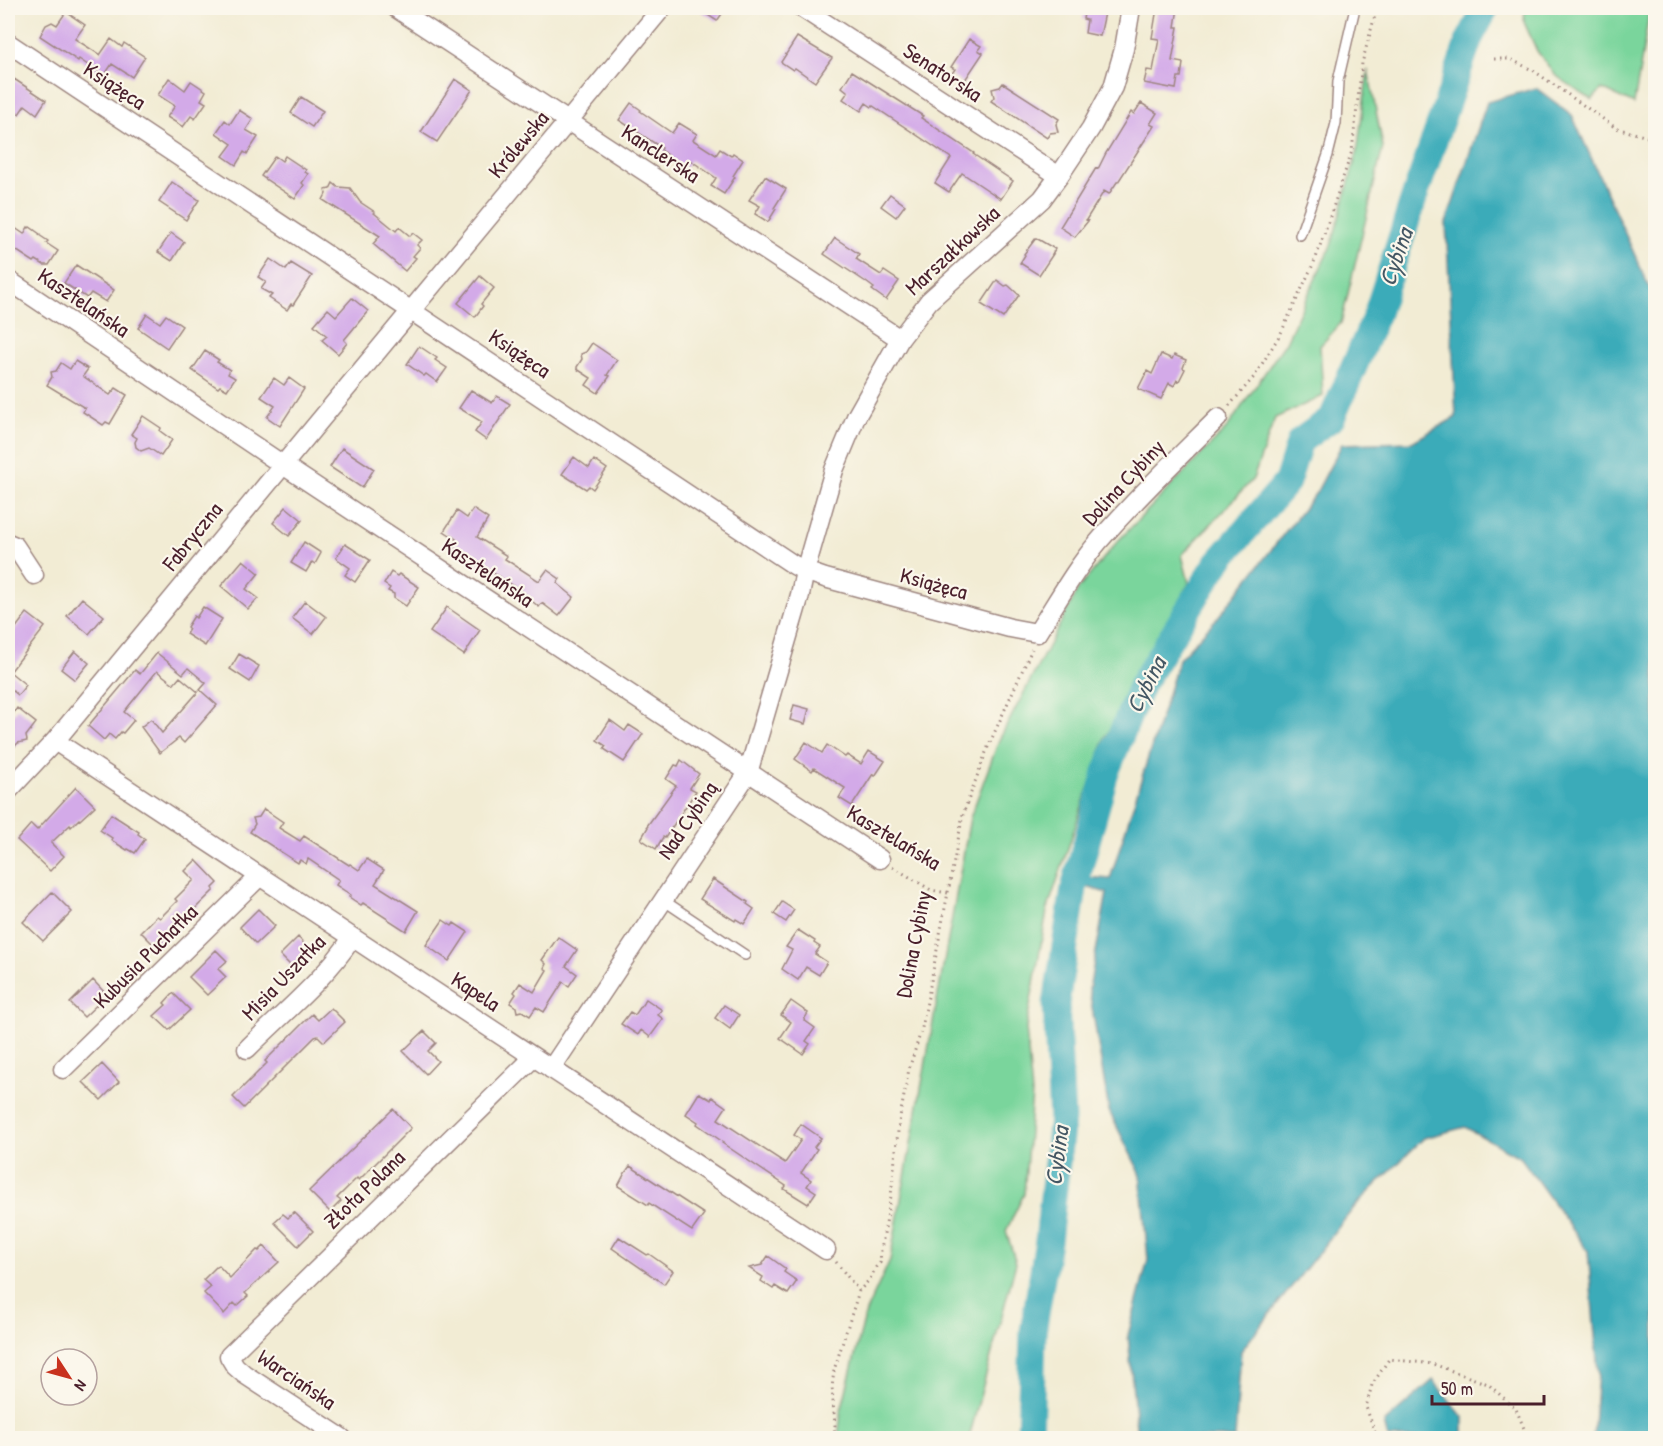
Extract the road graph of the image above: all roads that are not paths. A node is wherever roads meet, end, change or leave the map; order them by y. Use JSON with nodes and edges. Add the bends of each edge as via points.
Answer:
{"nodes":[{"id":1,"x":396,"y":8,"type":"edge"},
{"id":2,"x":662,"y":8,"type":"edge"},
{"id":3,"x":802,"y":8,"type":"edge"},
{"id":4,"x":1131,"y":8,"type":"edge"},
{"id":5,"x":1355,"y":8,"type":"edge"},
{"id":6,"x":8,"y":43,"type":"edge"},
{"id":7,"x":569,"y":120,"type":"junction"},
{"id":8,"x":1059,"y":176,"type":"junction"},
{"id":9,"x":1300,"y":235,"type":"dead end"},
{"id":10,"x":8,"y":280,"type":"edge"},
{"id":11,"x":411,"y":310,"type":"junction"},
{"id":12,"x":900,"y":339,"type":"junction"},
{"id":13,"x":1218,"y":418,"type":"dead end"},
{"id":14,"x":282,"y":465,"type":"junction"},
{"id":15,"x":8,"y":543,"type":"edge"},
{"id":16,"x":805,"y":571,"type":"junction"},
{"id":17,"x":34,"y":575,"type":"dead end"},
{"id":18,"x":1037,"y":633,"type":"joint"},
{"id":19,"x":55,"y":741,"type":"junction"},
{"id":20,"x":748,"y":773,"type":"junction"},
{"id":21,"x":8,"y":790,"type":"edge"},
{"id":22,"x":880,"y":859,"type":"road end"},
{"id":23,"x":259,"y":877,"type":"junction"},
{"id":24,"x":663,"y":900,"type":"junction"},
{"id":25,"x":352,"y":938,"type":"junction"},
{"id":26,"x":745,"y":955,"type":"dead end"},
{"id":27,"x":247,"y":1048,"type":"dead end"},
{"id":28,"x":533,"y":1058,"type":"junction"},
{"id":29,"x":63,"y":1069,"type":"dead end"},
{"id":30,"x":550,"y":1069,"type":"junction"},
{"id":31,"x":826,"y":1250,"type":"road end"},
{"id":32,"x":229,"y":1356,"type":"joint"},
{"id":33,"x":342,"y":1438,"type":"edge"}],
"edges":[{"from":1,"to":7,"type":"street","name":"Kanclerska"},
{"from":2,"to":7,"type":"street","name":"Królewska"},
{"from":3,"to":8,"type":"street","name":"Senatorska"},
{"from":4,"to":8,"type":"street","name":"Marszałkowska","via":[[1113,87]]},
{"from":5,"to":9,"type":"lane","via":[[1338,81],[1336,123]]},
{"from":6,"to":11,"type":"street","name":"Książęca"},
{"from":7,"to":11,"type":"street","name":"Królewska"},
{"from":7,"to":12,"type":"street","name":"Kanclerska"},
{"from":8,"to":12,"type":"street","name":"Marszałkowska","via":[[1042,199],[929,301]]},
{"from":10,"to":14,"type":"street","name":"Kasztelańska"},
{"from":11,"to":14,"type":"street","name":"Fabryczna"},
{"from":11,"to":16,"type":"street","name":"Książęca"},
{"from":12,"to":16,"type":"street","name":"Marszałkowska","via":[[856,417],[834,470]]},
{"from":13,"to":18,"type":"street","name":"Dolina Cybiny","via":[[1099,541]]},
{"from":14,"to":19,"type":"street","name":"Fabryczna"},
{"from":14,"to":20,"type":"street","name":"Kasztelańska"},
{"from":15,"to":17,"type":"street","via":[[15,546]]},
{"from":16,"to":18,"type":"street","name":"Książęca"},
{"from":16,"to":20,"type":"street","name":"Nad Cybiną"},
{"from":19,"to":21,"type":"street","name":"Fabryczna"},
{"from":19,"to":23,"type":"street","name":"Kapela"},
{"from":20,"to":22,"type":"street","name":"Kasztelańska"},
{"from":20,"to":24,"type":"street","name":"Nad Cybiną"},
{"from":23,"to":25,"type":"street","name":"Kapela"},
{"from":23,"to":29,"type":"street","name":"Kubusia Puchatka"},
{"from":24,"to":26,"type":"lane"},
{"from":24,"to":30,"type":"street","name":"Nad Cybiną"},
{"from":25,"to":27,"type":"street","name":"Misia Uszatka","via":[[317,981]]},
{"from":25,"to":28,"type":"street","name":"Kapela"},
{"from":28,"to":30,"type":"street","name":"Kapela"},
{"from":28,"to":32,"type":"street","name":"Złota Polana"},
{"from":30,"to":31,"type":"street","name":"Kapela"},
{"from":32,"to":33,"type":"street","name":"Warciańska","via":[[244,1374]]}]}
